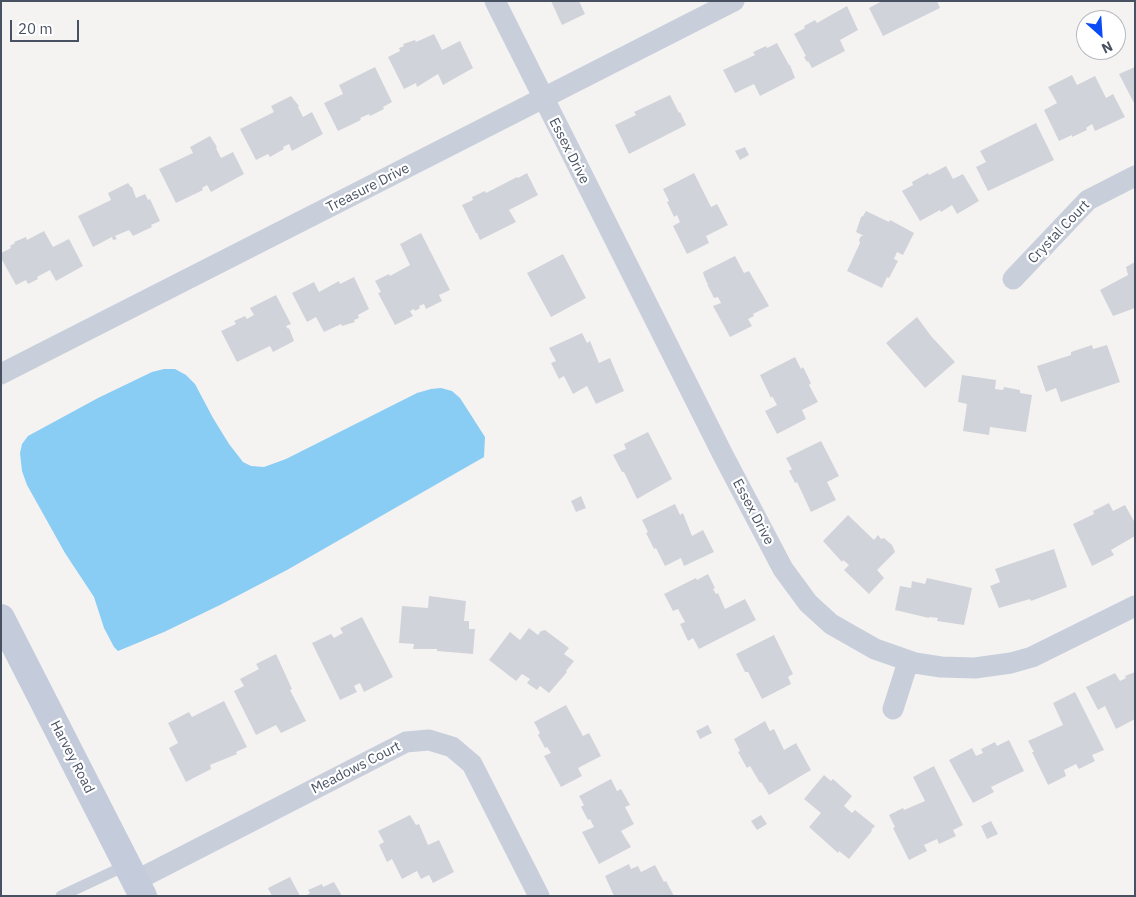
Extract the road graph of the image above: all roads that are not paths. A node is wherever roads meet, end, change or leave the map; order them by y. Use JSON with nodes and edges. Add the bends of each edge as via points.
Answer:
{"nodes":[{"id":1,"x":495,"y":1,"type":"edge"},
{"id":2,"x":734,"y":1,"type":"edge"},
{"id":3,"x":543,"y":98,"type":"junction"},
{"id":4,"x":1135,"y":176,"type":"edge"},
{"id":5,"x":1013,"y":279,"type":"dead end"},
{"id":6,"x":1,"y":374,"type":"edge"},
{"id":7,"x":1135,"y":606,"type":"edge"},
{"id":8,"x":1,"y":618,"type":"edge"},
{"id":9,"x":908,"y":662,"type":"junction"},
{"id":10,"x":893,"y":709,"type":"dead end"},
{"id":11,"x":135,"y":881,"type":"edge"},
{"id":12,"x":61,"y":896,"type":"edge"},
{"id":13,"x":539,"y":896,"type":"edge"}],
"edges":[{"from":1,"to":3,"type":"street","name":"Essex Drive"},
{"from":2,"to":3,"type":"street","name":"Treasure Drive"},
{"from":3,"to":6,"type":"street","name":"Treasure Drive"},
{"from":3,"to":9,"type":"street","name":"Essex Drive","via":[[787,576],[830,624],[875,649]]},
{"from":4,"to":5,"type":"street","name":"Crystal Court","via":[[1088,200]]},
{"from":7,"to":9,"type":"street","name":"Essex Drive","via":[[1032,657],[1011,663],[975,668]]},
{"from":8,"to":11,"type":"street","name":"Harvey Road"},
{"from":9,"to":10,"type":"street"},
{"from":11,"to":12,"type":"lane"},
{"from":11,"to":13,"type":"street","name":"Meadows Court","via":[[406,742],[429,740],[452,747],[472,764]]}]}
